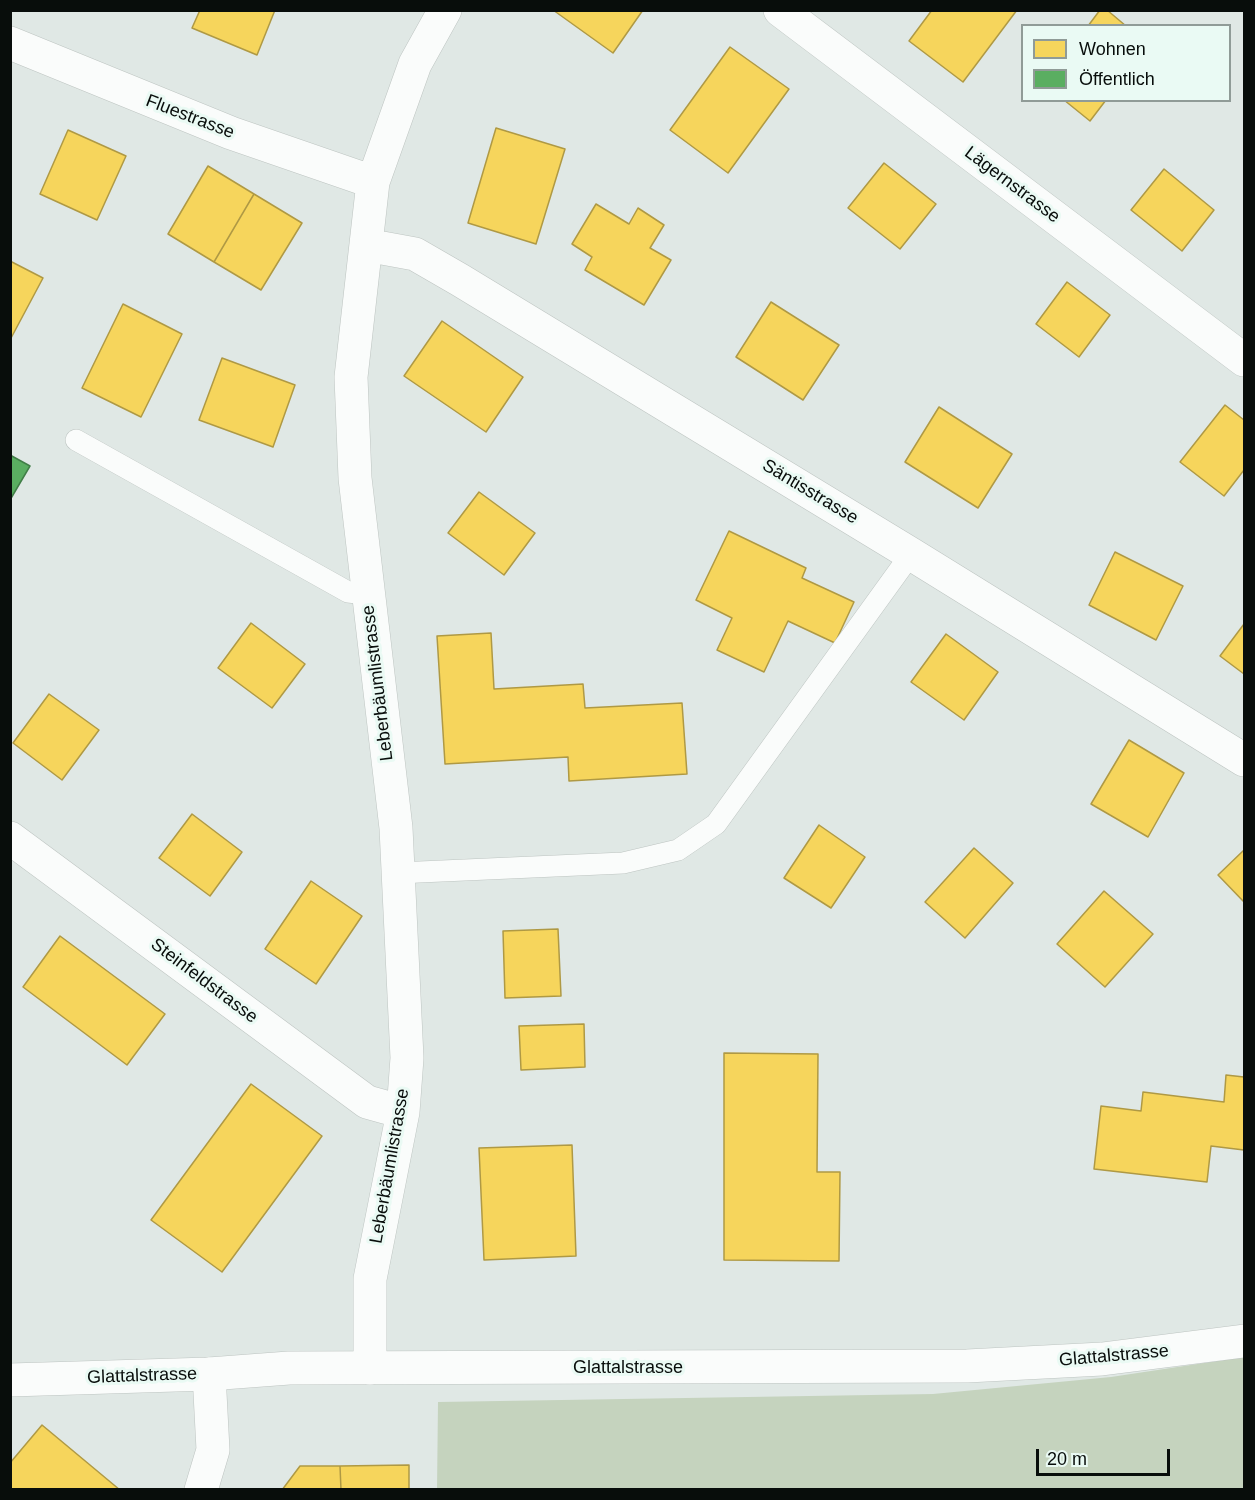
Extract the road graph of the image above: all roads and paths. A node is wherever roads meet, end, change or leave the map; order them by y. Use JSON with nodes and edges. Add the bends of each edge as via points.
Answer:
{"nodes":[{"id":1,"x":445,"y":10,"type":"edge"},
{"id":2,"x":780,"y":10,"type":"edge"},
{"id":3,"x":10,"y":43,"type":"edge"},
{"id":4,"x":373,"y":182,"type":"junction"},
{"id":5,"x":366,"y":245,"type":"junction"},
{"id":6,"x":1245,"y":360,"type":"edge"},
{"id":7,"x":76,"y":441,"type":"dead end"},
{"id":8,"x":911,"y":554,"type":"junction"},
{"id":9,"x":367,"y":594,"type":"junction"},
{"id":10,"x":1245,"y":760,"type":"edge"},
{"id":11,"x":10,"y":838,"type":"edge"},
{"id":12,"x":397,"y":873,"type":"junction"},
{"id":13,"x":403,"y":1112,"type":"junction"},
{"id":14,"x":1245,"y":1341,"type":"edge"},
{"id":15,"x":370,"y":1368,"type":"junction"},
{"id":16,"x":209,"y":1374,"type":"junction"},
{"id":17,"x":10,"y":1380,"type":"edge"},
{"id":18,"x":201,"y":1490,"type":"edge"}],
"edges":[{"from":1,"to":4,"type":"street","name":"Leberbäumlistrasse","via":[[415,64]]},
{"from":2,"to":6,"type":"street","name":"Lägernstrasse"},
{"from":3,"to":4,"type":"street","name":"Fluestrasse","via":[[231,133]]},
{"from":4,"to":5,"type":"street","name":"Leberbäumlistrasse"},
{"from":5,"to":8,"type":"street","name":"Säntisstrasse","via":[[415,254]]},
{"from":5,"to":9,"type":"street","name":"Leberbäumlistrasse","via":[[351,378],[355,478]]},
{"from":7,"to":9,"type":"lane","via":[[348,592]]},
{"from":8,"to":10,"type":"street","name":"Säntisstrasse"},
{"from":8,"to":12,"type":"lane","via":[[716,824],[678,850],[622,863]]},
{"from":9,"to":12,"type":"street","name":"Leberbäumlistrasse","via":[[396,828]]},
{"from":11,"to":13,"type":"street","name":"Steinfeldstrasse","via":[[366,1102]]},
{"from":12,"to":13,"type":"street","name":"Leberbäumlistrasse","via":[[407,1058]]},
{"from":13,"to":15,"type":"street","name":"Leberbäumlistrasse","via":[[370,1278]]},
{"from":14,"to":15,"type":"street","name":"Glattalstrasse","via":[[1102,1359],[967,1366]]},
{"from":15,"to":16,"type":"street","name":"Glattalstrasse"},
{"from":16,"to":17,"type":"street","name":"Glattalstrasse"},
{"from":16,"to":18,"type":"street","via":[[213,1450]]}]}
